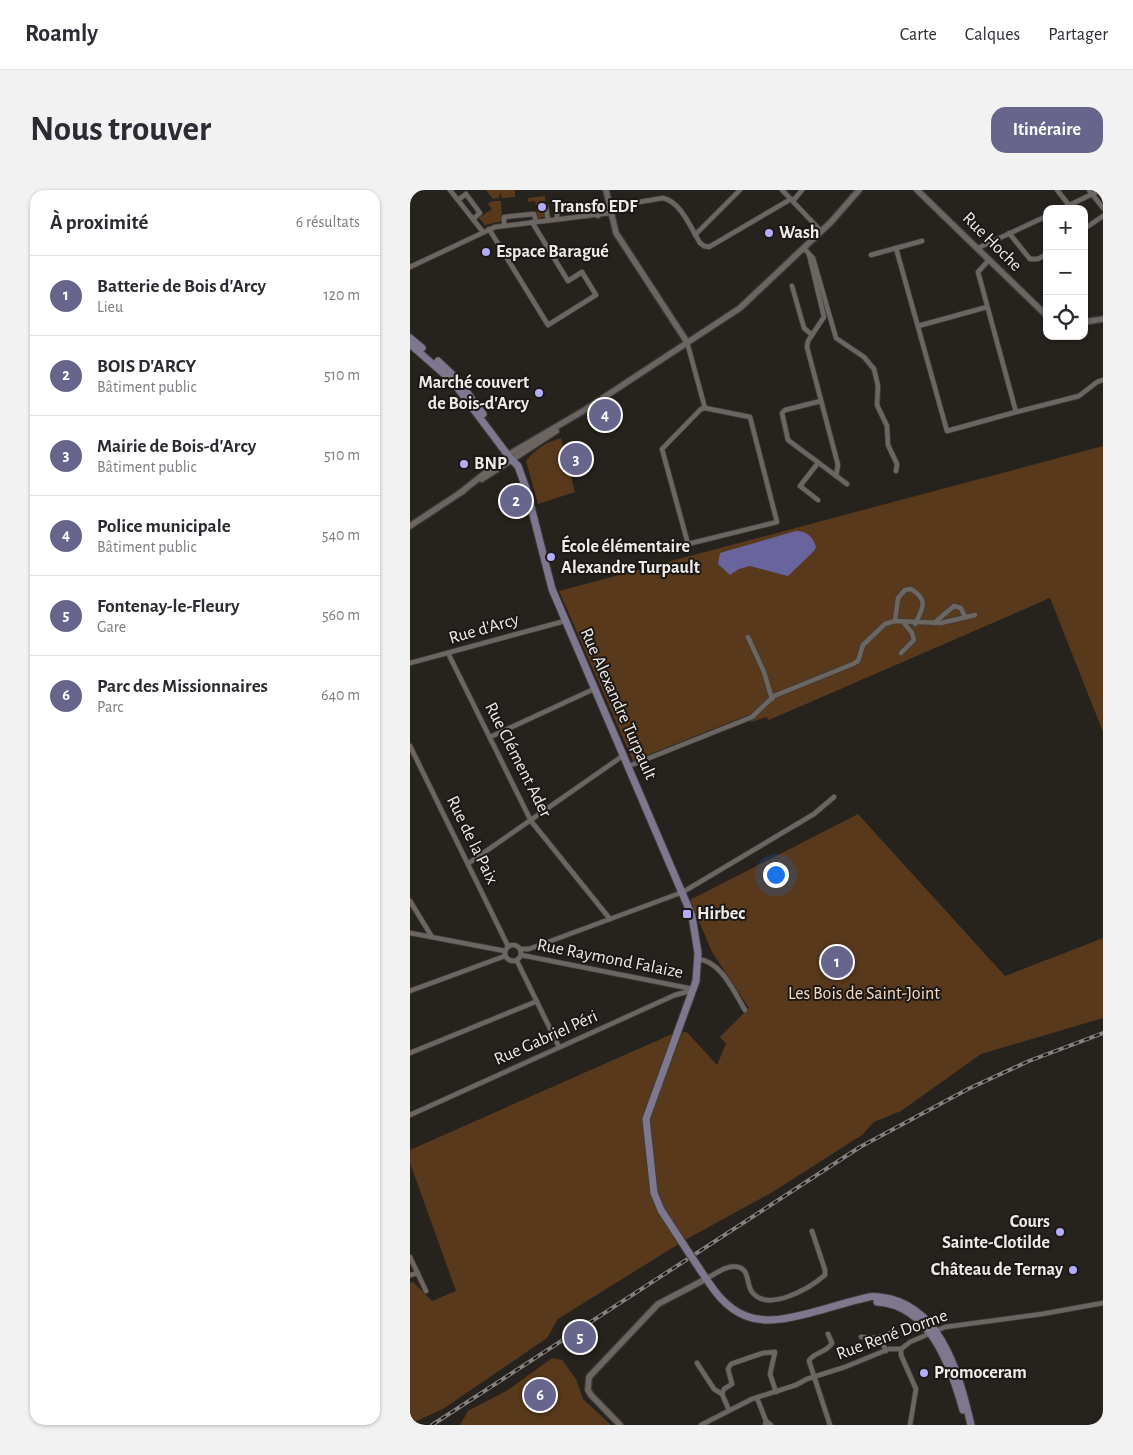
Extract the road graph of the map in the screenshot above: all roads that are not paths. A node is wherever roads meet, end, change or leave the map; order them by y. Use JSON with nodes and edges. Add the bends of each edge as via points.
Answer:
{"nodes":[{"id":1,"x":606,"y":190,"type":"edge"},
{"id":2,"x":740,"y":190,"type":"edge"},
{"id":3,"x":782,"y":190,"type":"edge"},
{"id":4,"x":802,"y":190,"type":"edge"},
{"id":5,"x":859,"y":190,"type":"edge"},
{"id":6,"x":917,"y":190,"type":"edge"},
{"id":7,"x":1057,"y":190,"type":"edge"},
{"id":8,"x":1101,"y":190,"type":"edge"},
{"id":9,"x":452,"y":191,"type":"edge"},
{"id":10,"x":1091,"y":192,"type":"edge"},
{"id":11,"x":458,"y":200,"type":"junction"},
{"id":12,"x":792,"y":200,"type":"junction"},
{"id":13,"x":1069,"y":205,"type":"joint"},
{"id":14,"x":546,"y":207,"type":"dead end"},
{"id":15,"x":1103,"y":208,"type":"edge"},
{"id":16,"x":610,"y":210,"type":"junction"},
{"id":17,"x":598,"y":216,"type":"junction"},
{"id":18,"x":1103,"y":216,"type":"edge"},
{"id":19,"x":1043,"y":218,"type":"edge"},
{"id":20,"x":473,"y":219,"type":"junction"},
{"id":21,"x":557,"y":219,"type":"junction"},
{"id":22,"x":548,"y":220,"type":"junction"},
{"id":23,"x":534,"y":221,"type":"junction"},
{"id":24,"x":504,"y":225,"type":"junction"},
{"id":25,"x":1088,"y":226,"type":"edge"},
{"id":26,"x":489,"y":229,"type":"junction"},
{"id":27,"x":821,"y":231,"type":"junction"},
{"id":28,"x":483,"y":232,"type":"junction"},
{"id":29,"x":1009,"y":234,"type":"junction"},
{"id":30,"x":695,"y":235,"type":"junction"},
{"id":31,"x":922,"y":241,"type":"dead end"},
{"id":32,"x":804,"y":248,"type":"junction"},
{"id":33,"x":896,"y":248,"type":"junction"},
{"id":34,"x":978,"y":248,"type":"junction"},
{"id":35,"x":810,"y":254,"type":"junction"},
{"id":36,"x":871,"y":255,"type":"dead end"},
{"id":37,"x":1043,"y":256,"type":"edge"},
{"id":38,"x":989,"y":260,"type":"junction"},
{"id":39,"x":410,"y":267,"type":"edge"},
{"id":40,"x":792,"y":286,"type":"dead end"},
{"id":41,"x":987,"y":307,"type":"junction"},
{"id":42,"x":1043,"y":312,"type":"edge"},
{"id":43,"x":1103,"y":319,"type":"edge"},
{"id":44,"x":1088,"y":321,"type":"edge"},
{"id":45,"x":918,"y":326,"type":"junction"},
{"id":46,"x":812,"y":335,"type":"junction"},
{"id":47,"x":410,"y":338,"type":"edge"},
{"id":48,"x":687,"y":342,"type":"junction"},
{"id":49,"x":410,"y":344,"type":"edge"},
{"id":50,"x":1103,"y":380,"type":"edge"},
{"id":51,"x":821,"y":400,"type":"junction"},
{"id":52,"x":705,"y":408,"type":"junction"},
{"id":53,"x":1016,"y":412,"type":"junction"},
{"id":54,"x":490,"y":430,"type":"junction"},
{"id":55,"x":510,"y":458,"type":"junction"},
{"id":56,"x":818,"y":463,"type":"junction"},
{"id":57,"x":896,"y":470,"type":"dead end"},
{"id":58,"x":836,"y":476,"type":"junction"},
{"id":59,"x":847,"y":484,"type":"dead end"},
{"id":60,"x":818,"y":500,"type":"dead end"},
{"id":61,"x":410,"y":526,"type":"edge"},
{"id":62,"x":976,"y":614,"type":"dead end"},
{"id":63,"x":965,"y":617,"type":"junction"},
{"id":64,"x":565,"y":621,"type":"junction"},
{"id":65,"x":895,"y":621,"type":"junction"},
{"id":66,"x":903,"y":622,"type":"junction"},
{"id":67,"x":915,"y":624,"type":"junction"},
{"id":68,"x":934,"y":624,"type":"junction"},
{"id":69,"x":748,"y":637,"type":"dead end"},
{"id":70,"x":448,"y":653,"type":"junction"},
{"id":71,"x":901,"y":653,"type":"dead end"},
{"id":72,"x":410,"y":663,"type":"edge"},
{"id":73,"x":594,"y":689,"type":"junction"},
{"id":74,"x":772,"y":699,"type":"junction"},
{"id":75,"x":490,"y":737,"type":"junction"},
{"id":76,"x":410,"y":746,"type":"edge"},
{"id":77,"x":624,"y":755,"type":"junction"},
{"id":78,"x":629,"y":766,"type":"junction"},
{"id":79,"x":834,"y":797,"type":"dead end"},
{"id":80,"x":531,"y":821,"type":"junction"},
{"id":81,"x":469,"y":863,"type":"junction"},
{"id":82,"x":683,"y":892,"type":"junction"},
{"id":83,"x":410,"y":901,"type":"edge"},
{"id":84,"x":610,"y":919,"type":"junction"},
{"id":85,"x":410,"y":933,"type":"edge"},
{"id":86,"x":432,"y":937,"type":"junction"},
{"id":87,"x":508,"y":946,"type":"junction"},
{"id":88,"x":521,"y":952,"type":"junction"},
{"id":89,"x":505,"y":954,"type":"junction"},
{"id":90,"x":698,"y":959,"type":"junction"},
{"id":91,"x":517,"y":961,"type":"junction"},
{"id":92,"x":694,"y":990,"type":"junction"},
{"id":93,"x":410,"y":991,"type":"edge"},
{"id":94,"x":535,"y":1002,"type":"junction"},
{"id":95,"x":746,"y":1010,"type":"dead end"},
{"id":96,"x":559,"y":1047,"type":"junction"},
{"id":97,"x":410,"y":1053,"type":"edge"},
{"id":98,"x":410,"y":1115,"type":"edge"},
{"id":99,"x":812,"y":1231,"type":"dead end"},
{"id":100,"x":410,"y":1257,"type":"edge"},
{"id":101,"x":418,"y":1273,"type":"junction"},
{"id":102,"x":410,"y":1274,"type":"edge"},
{"id":103,"x":706,"y":1279,"type":"junction"},
{"id":104,"x":426,"y":1291,"type":"dead end"},
{"id":105,"x":1103,"y":1303,"type":"edge"},
{"id":106,"x":890,"y":1333,"type":"dead end"},
{"id":107,"x":934,"y":1333,"type":"junction"},
{"id":108,"x":828,"y":1334,"type":"dead end"},
{"id":109,"x":861,"y":1337,"type":"dead end"},
{"id":110,"x":880,"y":1337,"type":"junction"},
{"id":111,"x":900,"y":1348,"type":"junction"},
{"id":112,"x":886,"y":1351,"type":"junction"},
{"id":113,"x":697,"y":1363,"type":"dead end"},
{"id":114,"x":813,"y":1377,"type":"junction"},
{"id":115,"x":776,"y":1392,"type":"junction"},
{"id":116,"x":722,"y":1394,"type":"junction"},
{"id":117,"x":757,"y":1398,"type":"junction"},
{"id":118,"x":729,"y":1410,"type":"junction"},
{"id":119,"x":766,"y":1423,"type":"edge"},
{"id":120,"x":620,"y":1425,"type":"edge"},
{"id":121,"x":700,"y":1425,"type":"edge"},
{"id":122,"x":771,"y":1425,"type":"edge"},
{"id":123,"x":830,"y":1425,"type":"edge"},
{"id":124,"x":910,"y":1425,"type":"edge"},
{"id":125,"x":969,"y":1425,"type":"edge"}],
"edges":[{"from":1,"to":16,"type":"street"},
{"from":2,"to":30,"type":"street"},
{"from":3,"to":12,"type":"street"},
{"from":4,"to":12,"type":"street"},
{"from":5,"to":27,"type":"street"},
{"from":6,"to":34,"type":"street","name":"Rue Hoche"},
{"from":7,"to":13,"type":"street"},
{"from":8,"to":10,"type":"street"},
{"from":9,"to":11,"type":"street"},
{"from":10,"to":13,"type":"street"},
{"from":10,"to":15,"type":"street"},
{"from":11,"to":20,"type":"street"},
{"from":11,"to":20,"type":"street","via":[[466,194],[480,213]]},
{"from":12,"to":27,"type":"street"},
{"from":12,"to":30,"type":"street","via":[[709,246],[704,246]]},
{"from":14,"to":22,"type":"street"},
{"from":16,"to":17,"type":"street"},
{"from":16,"to":30,"type":"street","via":[[662,198],[669,200]]},
{"from":16,"to":48,"type":"street","via":[[616,233]]},
{"from":17,"to":21,"type":"street"},
{"from":17,"to":21,"type":"street","via":[[596,207],[557,211]]},
{"from":18,"to":25,"type":"street"},
{"from":19,"to":29,"type":"street"},
{"from":20,"to":28,"type":"street"},
{"from":21,"to":22,"type":"street"},
{"from":22,"to":23,"type":"street"},
{"from":23,"to":24,"type":"street"},
{"from":23,"to":24,"type":"street","via":[[534,214],[504,217]]},
{"from":23,"to":26,"type":"street","via":[[568,281],[582,272],[596,295],[548,325]]},
{"from":24,"to":26,"type":"street"},
{"from":26,"to":28,"type":"street"},
{"from":27,"to":32,"type":"street"},
{"from":28,"to":39,"type":"street"},
{"from":29,"to":34,"type":"street"},
{"from":29,"to":37,"type":"street","via":[[1030,259]]},
{"from":31,"to":33,"type":"street"},
{"from":32,"to":35,"type":"street"},
{"from":32,"to":48,"type":"street","via":[[751,299]]},
{"from":33,"to":36,"type":"street"},
{"from":33,"to":45,"type":"street"},
{"from":34,"to":38,"type":"street","name":"Rue Hoche"},
{"from":35,"to":46,"type":"street","via":[[824,317]]},
{"from":35,"to":57,"type":"street","via":[[836,338],[869,362],[877,377],[877,405],[887,426],[888,445],[897,464]]},
{"from":38,"to":41,"type":"street","via":[[978,272]]},
{"from":38,"to":42,"type":"street","name":"Rue Hoche"},
{"from":40,"to":46,"type":"street","via":[[804,328]]},
{"from":41,"to":45,"type":"street"},
{"from":41,"to":53,"type":"street"},
{"from":43,"to":44,"type":"street"},
{"from":45,"to":53,"type":"street","via":[[947,431]]},
{"from":46,"to":51,"type":"street","via":[[807,347]]},
{"from":47,"to":54,"type":"main road","via":[[457,378],[478,406]]},
{"from":48,"to":52,"type":"street"},
{"from":48,"to":55,"type":"street"},
{"from":49,"to":54,"type":"main road","via":[[453,382]]},
{"from":50,"to":53,"type":"street","via":[[1079,396]]},
{"from":51,"to":56,"type":"street","via":[[785,410],[782,418],[790,443]]},
{"from":51,"to":58,"type":"street","via":[[838,464]]},
{"from":52,"to":52,"type":"street","via":[[662,449],[688,544],[777,522],[750,417]]},
{"from":54,"to":55,"type":"main road","name":"Rue Alexandre Turpault"},
{"from":55,"to":61,"type":"street"},
{"from":55,"to":64,"type":"main road","name":"Rue Alexandre Turpault","via":[[518,466],[525,483],[552,589]]},
{"from":56,"to":58,"type":"street"},
{"from":56,"to":60,"type":"street","via":[[800,486]]},
{"from":58,"to":59,"type":"street"},
{"from":62,"to":63,"type":"street"},
{"from":63,"to":68,"type":"street"},
{"from":63,"to":68,"type":"street","via":[[961,608],[954,606]]},
{"from":64,"to":70,"type":"street","name":"Rue d'Arcy"},
{"from":64,"to":73,"type":"main road","name":"Rue Alexandre Turpault"},
{"from":65,"to":66,"type":"street"},
{"from":65,"to":67,"type":"street","via":[[898,598],[905,590],[911,589],[922,596],[924,602]]},
{"from":65,"to":74,"type":"street","via":[[885,624],[863,645],[858,661]]},
{"from":66,"to":67,"type":"street"},
{"from":66,"to":71,"type":"street","via":[[914,640]]},
{"from":67,"to":68,"type":"street"},
{"from":69,"to":74,"type":"street"},
{"from":70,"to":72,"type":"street","name":"Rue d'Arcy"},
{"from":70,"to":75,"type":"street","name":"Rue Clément Ader"},
{"from":73,"to":75,"type":"street"},
{"from":73,"to":77,"type":"main road","name":"Rue Alexandre Turpault"},
{"from":74,"to":78,"type":"street","via":[[752,717]]},
{"from":75,"to":80,"type":"street","name":"Rue Clément Ader"},
{"from":76,"to":81,"type":"street","name":"Rue de la Paix"},
{"from":77,"to":78,"type":"main road","name":"Rue Alexandre Turpault"},
{"from":77,"to":80,"type":"street"},
{"from":78,"to":82,"type":"main road","name":"Rue Alexandre Turpault"},
{"from":79,"to":82,"type":"street","via":[[814,814]]},
{"from":80,"to":81,"type":"street"},
{"from":80,"to":84,"type":"street","name":"Rue Clément Ader"},
{"from":81,"to":87,"type":"street","name":"Rue de la Paix"},
{"from":82,"to":84,"type":"street"},
{"from":82,"to":90,"type":"main road","name":"Rue Alexandre Turpault","via":[[696,931]]},
{"from":83,"to":86,"type":"street"},
{"from":84,"to":88,"type":"street"},
{"from":85,"to":86,"type":"street"},
{"from":86,"to":89,"type":"street"},
{"from":87,"to":88,"type":"street","via":[[514,945]]},
{"from":87,"to":89,"type":"street"},
{"from":88,"to":91,"type":"street"},
{"from":88,"to":92,"type":"street","name":"Rue Raymond Falaize"},
{"from":89,"to":91,"type":"street","via":[[510,961]]},
{"from":89,"to":93,"type":"street"},
{"from":90,"to":92,"type":"main road","name":"Rue Alexandre Turpault"},
{"from":90,"to":95,"type":"street","via":[[715,965]]},
{"from":91,"to":94,"type":"street"},
{"from":92,"to":96,"type":"street","name":"Rue Gabriel Péri"},
{"from":92,"to":103,"type":"main road","name":"Rue Alexandre Turpault","bridge":true,"via":[[646,1119],[654,1193],[661,1210]]},
{"from":94,"to":96,"type":"street"},
{"from":94,"to":97,"type":"street"},
{"from":96,"to":98,"type":"street","name":"Rue Gabriel Péri"},
{"from":99,"to":103,"type":"street","via":[[825,1275],[796,1294],[772,1300],[758,1298],[751,1291],[746,1272],[740,1267],[733,1266]]},
{"from":100,"to":101,"type":"street"},
{"from":101,"to":102,"type":"street"},
{"from":101,"to":104,"type":"street"},
{"from":103,"to":107,"type":"main road","name":"Rue Alexandre Turpault","via":[[719,1298],[735,1311],[762,1320],[798,1316],[869,1297],[885,1298],[919,1313]]},
{"from":103,"to":120,"type":"street","via":[[658,1304],[592,1372],[587,1382],[588,1390]]},
{"from":105,"to":107,"type":"street","name":"Rue René Dorme","via":[[945,1327]]},
{"from":106,"to":110,"type":"street"},
{"from":107,"to":111,"type":"street","name":"Rue René Dorme"},
{"from":107,"to":125,"type":"main road","name":"Rue Alexandre Turpault","via":[[951,1359],[965,1398]]},
{"from":108,"to":114,"type":"street","via":[[831,1346],[809,1359]]},
{"from":109,"to":110,"type":"street"},
{"from":110,"to":112,"type":"street"},
{"from":111,"to":112,"type":"street","name":"Rue René Dorme"},
{"from":111,"to":124,"type":"street","via":[[916,1389]]},
{"from":112,"to":114,"type":"street","name":"Rue René Dorme"},
{"from":113,"to":116,"type":"street","via":[[714,1389]]},
{"from":114,"to":115,"type":"street","name":"Rue René Dorme"},
{"from":114,"to":123,"type":"street"},
{"from":115,"to":116,"type":"street","via":[[770,1374],[775,1352],[771,1352],[730,1364],[732,1384]]},
{"from":115,"to":117,"type":"street","name":"Rue René Dorme"},
{"from":116,"to":118,"type":"street"},
{"from":117,"to":118,"type":"street","name":"Rue René Dorme"},
{"from":117,"to":119,"type":"street"},
{"from":118,"to":121,"type":"street","name":"Rue René Dorme"},
{"from":119,"to":122,"type":"street"}]}
